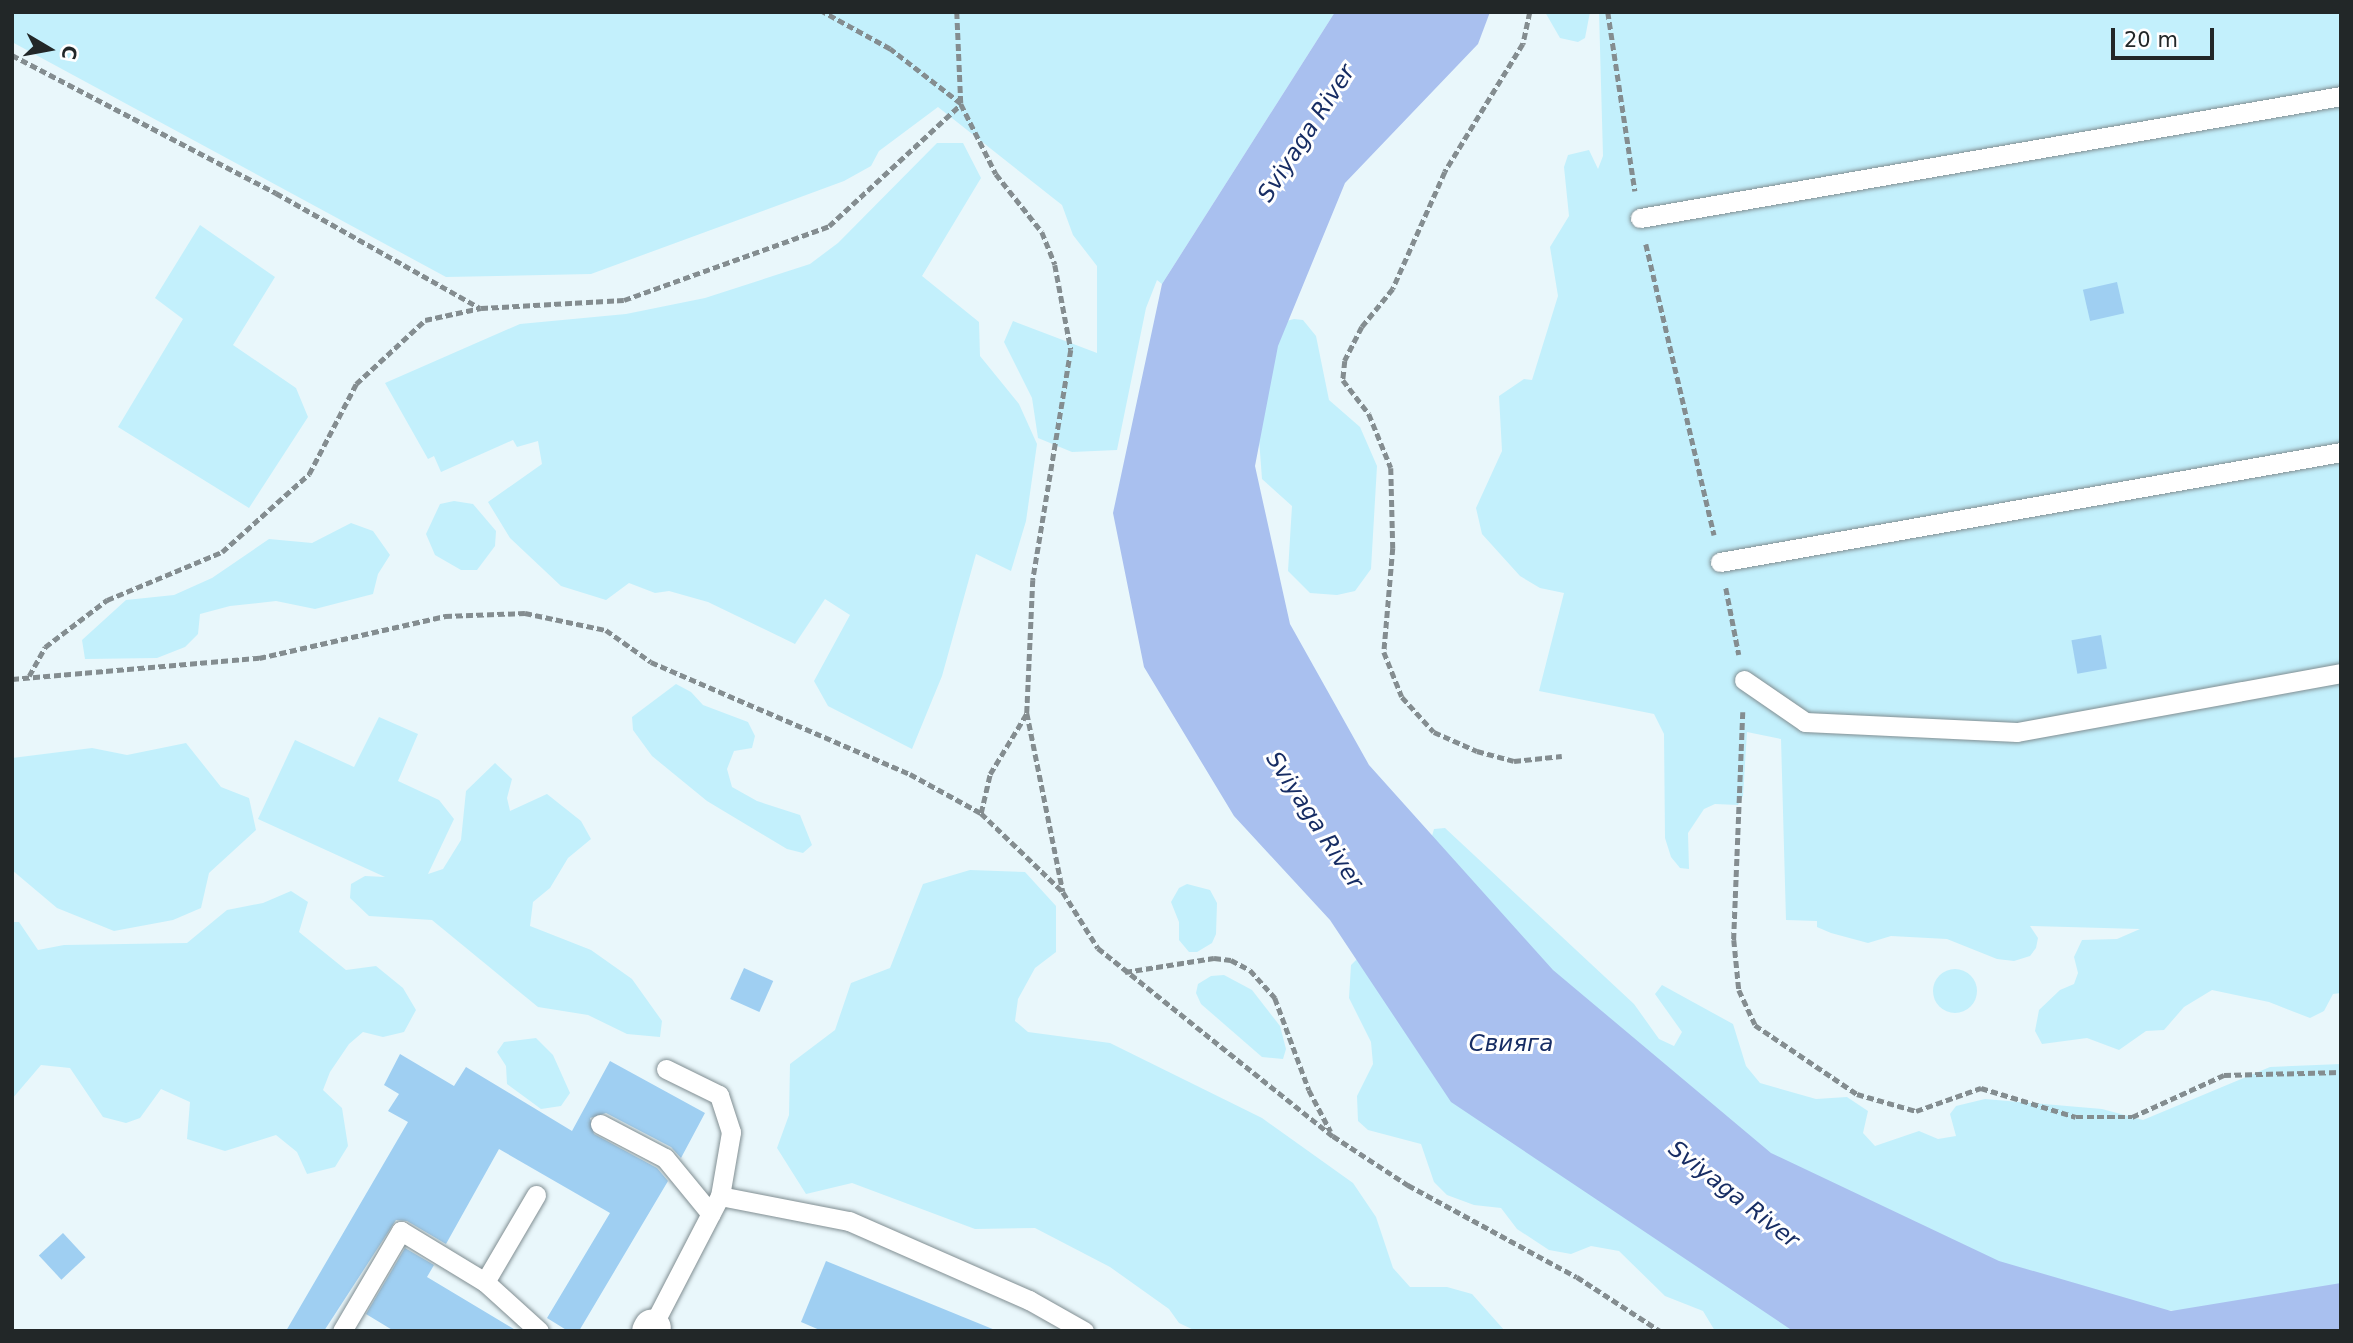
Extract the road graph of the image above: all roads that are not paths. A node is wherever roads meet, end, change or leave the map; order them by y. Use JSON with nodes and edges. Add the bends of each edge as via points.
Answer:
{"nodes":[{"id":1,"x":2341,"y":96,"type":"edge"},
{"id":2,"x":1640,"y":218,"type":"dead end"},
{"id":3,"x":2341,"y":452,"type":"edge"},
{"id":4,"x":1720,"y":562,"type":"dead end"},
{"id":5,"x":2341,"y":673,"type":"edge"},
{"id":6,"x":1744,"y":680,"type":"dead end"},
{"id":7,"x":666,"y":1069,"type":"dead end"},
{"id":8,"x":600,"y":1124,"type":"dead end"},
{"id":9,"x":536,"y":1195,"type":"dead end"},
{"id":10,"x":716,"y":1205,"type":"junction"},
{"id":11,"x":485,"y":1282,"type":"junction"},
{"id":12,"x":654,"y":1329,"type":"edge"},
{"id":13,"x":342,"y":1331,"type":"edge"},
{"id":14,"x":539,"y":1331,"type":"edge"},
{"id":15,"x":1084,"y":1331,"type":"edge"}],
"edges":[{"from":1,"to":2,"type":"lane"},
{"from":3,"to":4,"type":"lane"},
{"from":5,"to":6,"type":"lane","via":[[2017,733],[1805,722]]},
{"from":7,"to":10,"type":"lane","via":[[719,1094],[731,1132]]},
{"from":8,"to":10,"type":"lane","via":[[665,1158]]},
{"from":9,"to":11,"type":"lane"},
{"from":10,"to":12,"type":"lane"},
{"from":10,"to":15,"type":"lane","via":[[849,1221],[1029,1300]]},
{"from":11,"to":13,"type":"lane","via":[[401,1231]]},
{"from":11,"to":14,"type":"lane"}]}
